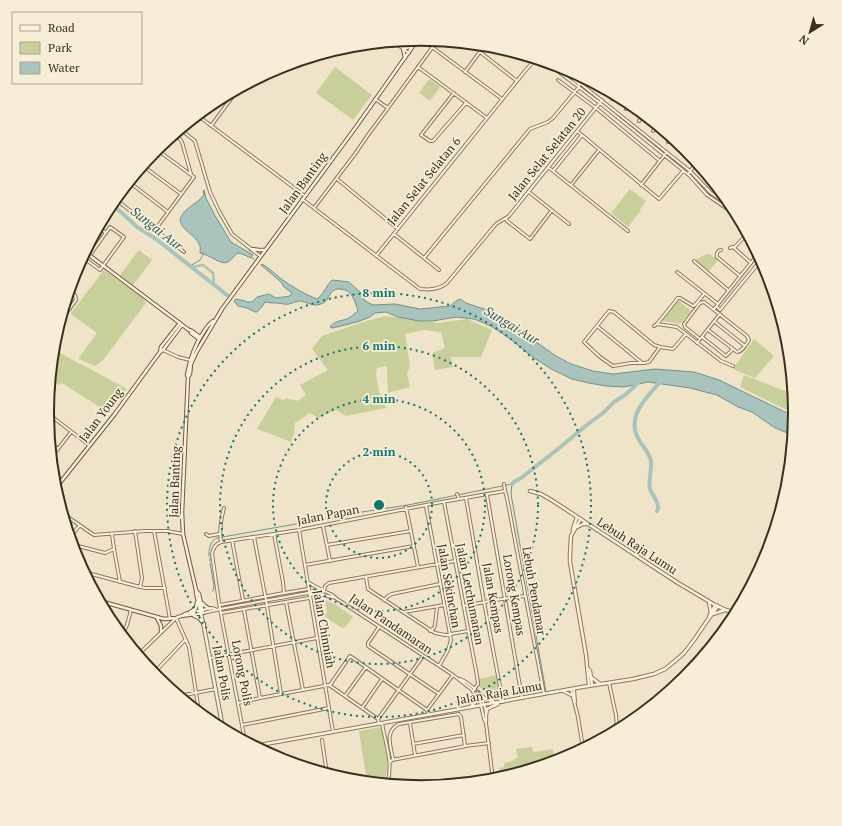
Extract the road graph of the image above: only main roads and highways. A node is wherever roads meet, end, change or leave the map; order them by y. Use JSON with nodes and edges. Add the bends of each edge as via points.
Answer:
{"nodes":[{"id":1,"x":411,"y":46,"type":"edge"},
{"id":2,"x":413,"y":46,"type":"edge"},
{"id":3,"x":405,"y":58,"type":"junction"},
{"id":4,"x":251,"y":249,"type":"road end"},
{"id":5,"x":265,"y":249,"type":"junction"},
{"id":6,"x":90,"y":255,"type":"edge"},
{"id":7,"x":214,"y":320,"type":"junction"},
{"id":8,"x":181,"y":324,"type":"junction"},
{"id":9,"x":191,"y":331,"type":"junction"},
{"id":10,"x":204,"y":331,"type":"junction"},
{"id":11,"x":208,"y":331,"type":"junction"},
{"id":12,"x":200,"y":338,"type":"junction"},
{"id":13,"x":195,"y":350,"type":"junction"},
{"id":14,"x":188,"y":377,"type":"junction"},
{"id":15,"x":60,"y":482,"type":"edge"},
{"id":16,"x":530,"y":491,"type":"dead end"},
{"id":17,"x":572,"y":514,"type":"junction"},
{"id":18,"x":577,"y":517,"type":"junction"},
{"id":19,"x":580,"y":520,"type":"junction"},
{"id":20,"x":587,"y":524,"type":"junction"},
{"id":21,"x":575,"y":526,"type":"junction"},
{"id":22,"x":199,"y":601,"type":"junction"},
{"id":23,"x":709,"y":602,"type":"junction"},
{"id":24,"x":107,"y":603,"type":"edge"},
{"id":25,"x":715,"y":605,"type":"junction"},
{"id":26,"x":718,"y":606,"type":"junction"},
{"id":27,"x":211,"y":609,"type":"road end"},
{"id":28,"x":726,"y":610,"type":"junction"},
{"id":29,"x":730,"y":611,"type":"edge"},
{"id":30,"x":201,"y":612,"type":"junction"},
{"id":31,"x":712,"y":613,"type":"junction"},
{"id":32,"x":190,"y":614,"type":"junction"},
{"id":33,"x":154,"y":617,"type":"junction"},
{"id":34,"x":204,"y":624,"type":"junction"},
{"id":35,"x":161,"y":632,"type":"road end"},
{"id":36,"x":590,"y":678,"type":"junction"},
{"id":37,"x":600,"y":684,"type":"junction"},
{"id":38,"x":591,"y":686,"type":"junction"},
{"id":39,"x":582,"y":687,"type":"junction"},
{"id":40,"x":501,"y":702,"type":"junction"},
{"id":41,"x":468,"y":707,"type":"junction"},
{"id":42,"x":486,"y":714,"type":"road end"},
{"id":43,"x":222,"y":721,"type":"edge"},
{"id":44,"x":264,"y":744,"type":"edge"}],
"edges":[{"from":1,"to":3,"type":"main road","via":[[403,48]]},
{"from":2,"to":3,"type":"main road","name":"Jalan Banting"},
{"from":3,"to":5,"type":"main road","name":"Jalan Banting"},
{"from":4,"to":5,"type":"main road"},
{"from":5,"to":7,"type":"main road","name":"Jalan Banting"},
{"from":6,"to":8,"type":"main road"},
{"from":7,"to":10,"type":"main road"},
{"from":7,"to":11,"type":"main road","name":"Jalan Banting"},
{"from":8,"to":9,"type":"main road"},
{"from":8,"to":15,"type":"main road","name":"Jalan Young"},
{"from":9,"to":10,"type":"main road"},
{"from":9,"to":12,"type":"main road"},
{"from":9,"to":13,"type":"main road","via":[[195,339]]},
{"from":10,"to":12,"type":"main road"},
{"from":11,"to":12,"type":"main road"},
{"from":11,"to":13,"type":"main road","name":"Jalan Banting"},
{"from":12,"to":13,"type":"main road"},
{"from":13,"to":14,"type":"main road"},
{"from":13,"to":14,"type":"main road","name":"Jalan Banting","via":[[190,360]]},
{"from":14,"to":22,"type":"main road","name":"Jalan Banting","via":[[183,534]]},
{"from":16,"to":17,"type":"main road","name":"Lebuh Raja Lumu","via":[[544,496]]},
{"from":17,"to":18,"type":"main road","name":"Lebuh Raja Lumu"},
{"from":17,"to":21,"type":"main road"},
{"from":18,"to":19,"type":"main road","name":"Lebuh Raja Lumu"},
{"from":18,"to":21,"type":"main road"},
{"from":19,"to":20,"type":"main road","name":"Lebuh Raja Lumu"},
{"from":19,"to":21,"type":"main road"},
{"from":20,"to":21,"type":"main road"},
{"from":20,"to":23,"type":"main road","name":"Lebuh Raja Lumu"},
{"from":21,"to":36,"type":"main road","via":[[571,538],[570,562]]},
{"from":22,"to":27,"type":"main road"},
{"from":22,"to":30,"type":"main road","name":"Jalan Banting"},
{"from":22,"to":32,"type":"main road"},
{"from":23,"to":25,"type":"main road","name":"Lebuh Raja Lumu"},
{"from":23,"to":31,"type":"main road"},
{"from":24,"to":33,"type":"main road"},
{"from":25,"to":26,"type":"main road","name":"Lebuh Raja Lumu"},
{"from":25,"to":31,"type":"main road"},
{"from":26,"to":28,"type":"main road","name":"Lebuh Raja Lumu"},
{"from":26,"to":31,"type":"main road"},
{"from":28,"to":29,"type":"main road","name":"Lebuh Raja Lumu"},
{"from":28,"to":31,"type":"main road"},
{"from":30,"to":32,"type":"main road"},
{"from":30,"to":34,"type":"main road","name":"Jalan Polis"},
{"from":31,"to":37,"type":"main road","name":"Jalan Raja Lumu","via":[[684,653],[665,669],[654,674]]},
{"from":32,"to":33,"type":"main road","via":[[170,619]]},
{"from":32,"to":34,"type":"main road"},
{"from":33,"to":35,"type":"main road","via":[[162,628]]},
{"from":34,"to":43,"type":"main road","name":"Jalan Polis"},
{"from":36,"to":37,"type":"main road"},
{"from":36,"to":38,"type":"main road"},
{"from":36,"to":39,"type":"main road"},
{"from":37,"to":38,"type":"main road","name":"Jalan Raja Lumu"},
{"from":38,"to":39,"type":"main road","name":"Jalan Raja Lumu"},
{"from":39,"to":40,"type":"main road","name":"Jalan Raja Lumu"},
{"from":40,"to":41,"type":"main road","name":"Jalan Raja Lumu"},
{"from":40,"to":41,"type":"main road","via":[[493,702],[477,693],[476,701]]},
{"from":40,"to":42,"type":"main road","via":[[487,709]]},
{"from":41,"to":44,"type":"main road","name":"Jalan Raja Lumu"}]}
